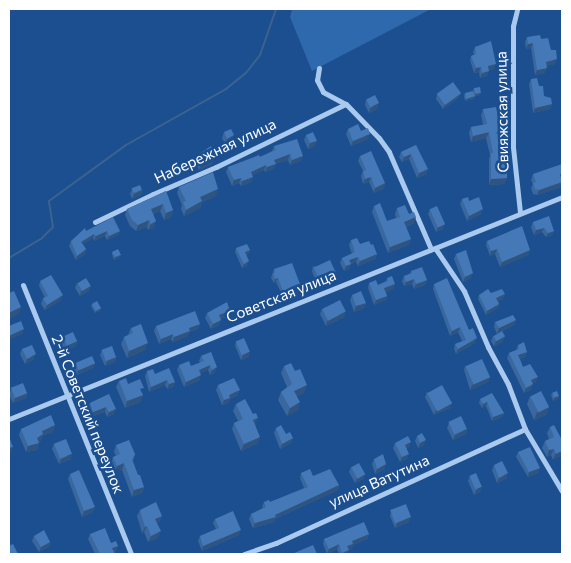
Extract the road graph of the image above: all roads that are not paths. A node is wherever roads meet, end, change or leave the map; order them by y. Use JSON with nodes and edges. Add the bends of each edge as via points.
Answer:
{"nodes":[{"id":1,"x":517,"y":10,"type":"edge"},
{"id":2,"x":319,"y":68,"type":"dead end"},
{"id":3,"x":346,"y":104,"type":"junction"},
{"id":4,"x":562,"y":197,"type":"edge"},
{"id":5,"x":520,"y":213,"type":"junction"},
{"id":6,"x":95,"y":222,"type":"dead end"},
{"id":7,"x":433,"y":249,"type":"junction"},
{"id":8,"x":23,"y":285,"type":"dead end"},
{"id":9,"x":67,"y":394,"type":"junction"},
{"id":10,"x":9,"y":419,"type":"edge"},
{"id":11,"x":525,"y":430,"type":"junction"},
{"id":12,"x":562,"y":491,"type":"edge"},
{"id":13,"x":132,"y":554,"type":"edge"},
{"id":14,"x":244,"y":554,"type":"edge"}],
"edges":[{"from":1,"to":5,"type":"street","name":"Свияжская улица","via":[[513,26],[513,147]]},
{"from":2,"to":3,"type":"street","via":[[317,80],[323,92]]},
{"from":3,"to":6,"type":"street","name":"Набережная улица"},
{"from":3,"to":7,"type":"street","via":[[380,138],[389,152]]},
{"from":4,"to":5,"type":"street","name":"Советская улица"},
{"from":5,"to":7,"type":"street","name":"Советская улица"},
{"from":7,"to":9,"type":"street","name":"Советская улица"},
{"from":7,"to":11,"type":"street","via":[[464,291],[508,384]]},
{"from":8,"to":9,"type":"street","name":"2-й Советский переулок"},
{"from":9,"to":10,"type":"street","name":"Советская улица"},
{"from":9,"to":13,"type":"street","name":"2-й Советский переулок"},
{"from":11,"to":12,"type":"street"},
{"from":11,"to":14,"type":"street","name":"улица Ватутина","via":[[276,543]]}]}
